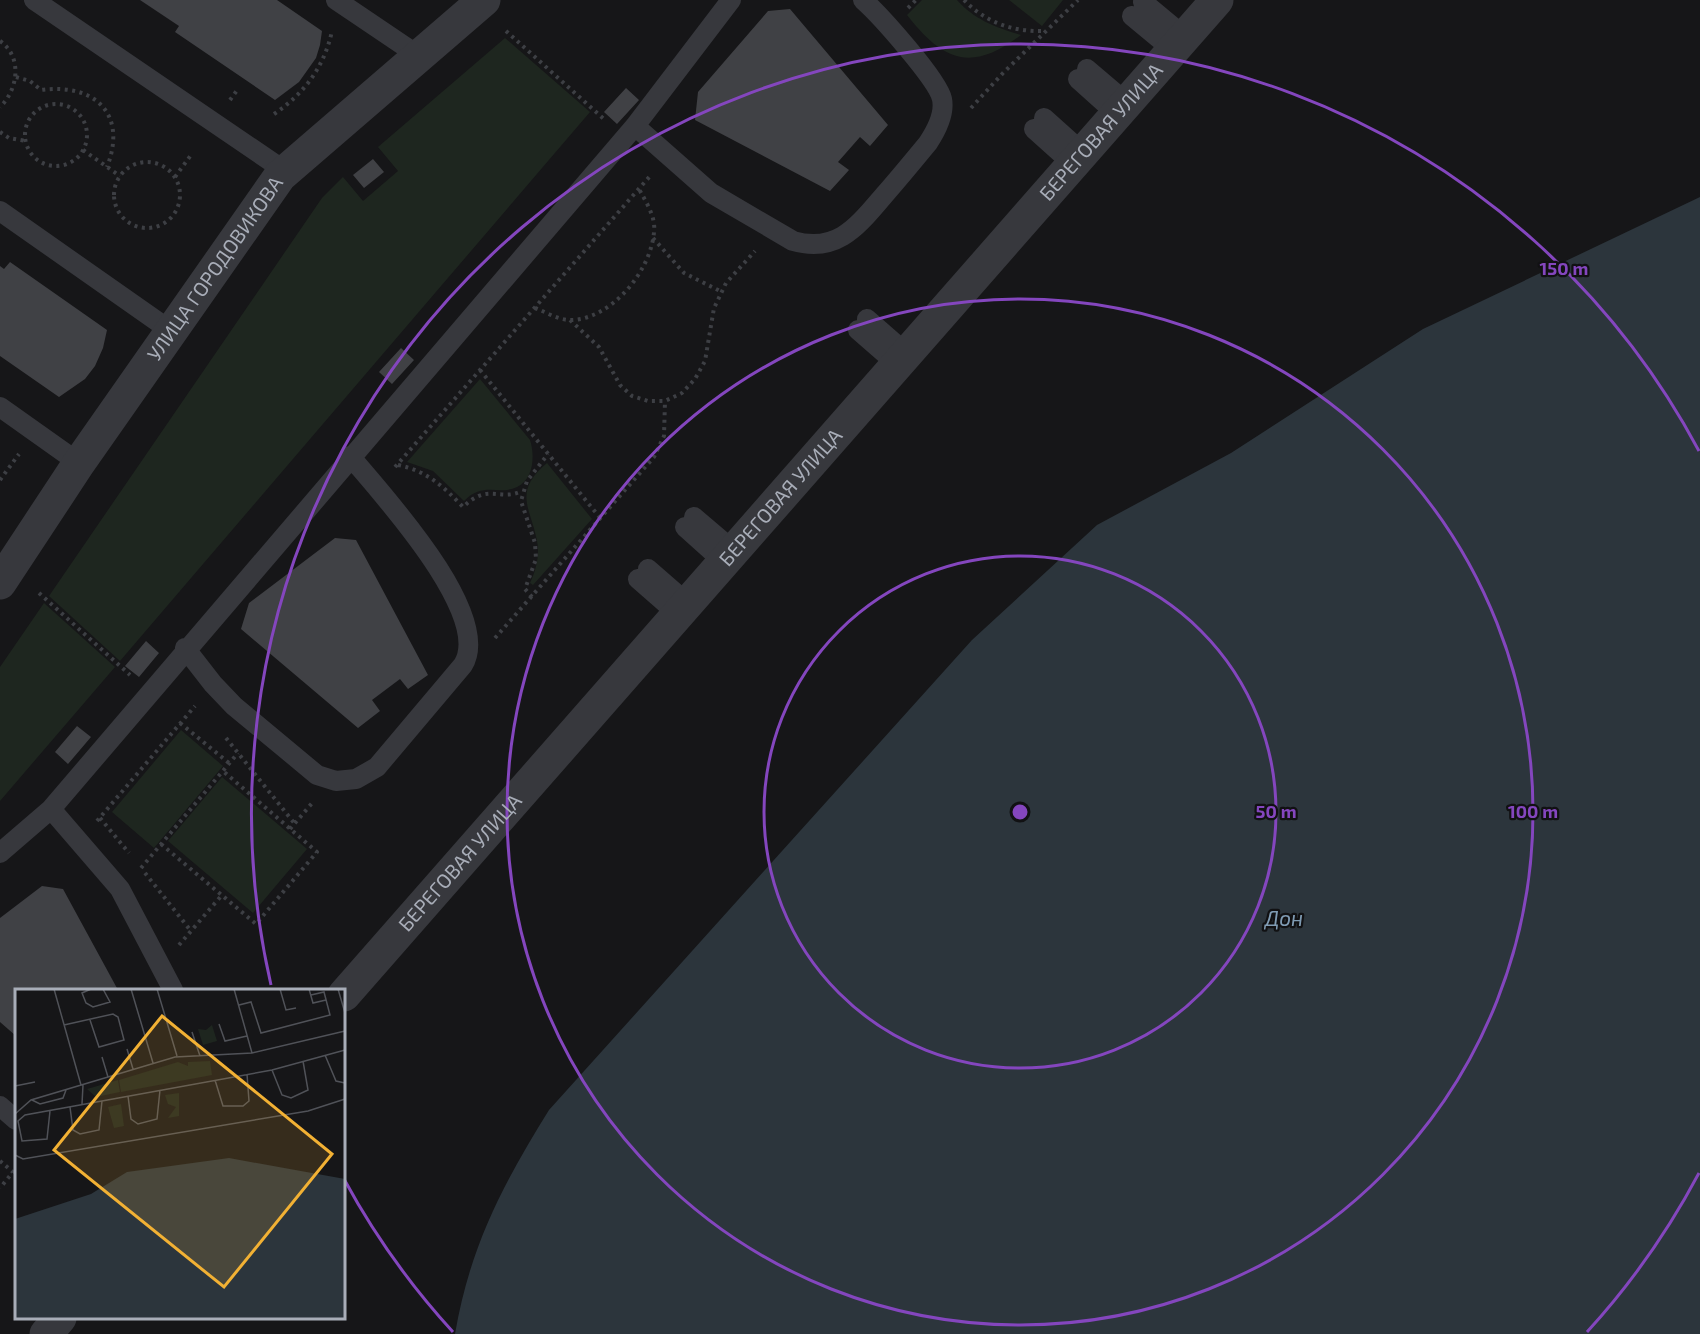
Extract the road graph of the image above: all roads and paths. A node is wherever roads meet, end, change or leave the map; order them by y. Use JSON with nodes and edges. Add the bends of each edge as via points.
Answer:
{"nodes":[{"id":1,"x":34,"y":0,"type":"edge"},
{"id":2,"x":484,"y":0,"type":"edge"},
{"id":3,"x":731,"y":0,"type":"edge"},
{"id":4,"x":863,"y":0,"type":"edge"},
{"id":5,"x":964,"y":0,"type":"edge"},
{"id":6,"x":1078,"y":0,"type":"edge"},
{"id":7,"x":1217,"y":0,"type":"edge"},
{"id":8,"x":344,"y":6,"type":"edge"},
{"id":9,"x":1138,"y":9,"type":"dead end"},
{"id":10,"x":506,"y":31,"type":"dead end"},
{"id":11,"x":1044,"y":31,"type":"junction"},
{"id":12,"x":0,"y":41,"type":"edge"},
{"id":13,"x":1179,"y":43,"type":"junction"},
{"id":14,"x":419,"y":56,"type":"junction"},
{"id":15,"x":1083,"y":74,"type":"dead end"},
{"id":16,"x":16,"y":78,"type":"junction"},
{"id":17,"x":237,"y":88,"type":"dead end"},
{"id":18,"x":227,"y":103,"type":"dead end"},
{"id":19,"x":0,"y":107,"type":"edge"},
{"id":20,"x":1122,"y":108,"type":"junction"},
{"id":21,"x":593,"y":110,"type":"dead end"},
{"id":22,"x":274,"y":114,"type":"dead end"},
{"id":23,"x":1039,"y":124,"type":"dead end"},
{"id":24,"x":635,"y":126,"type":"junction"},
{"id":25,"x":0,"y":132,"type":"edge"},
{"id":26,"x":935,"y":133,"type":"junction"},
{"id":27,"x":26,"y":141,"type":"junction"},
{"id":28,"x":83,"y":150,"type":"junction"},
{"id":29,"x":191,"y":155,"type":"dead end"},
{"id":30,"x":668,"y":155,"type":"junction"},
{"id":31,"x":1078,"y":158,"type":"junction"},
{"id":32,"x":107,"y":167,"type":"junction"},
{"id":33,"x":285,"y":171,"type":"junction"},
{"id":34,"x":120,"y":176,"type":"junction"},
{"id":35,"x":175,"y":177,"type":"junction"},
{"id":36,"x":639,"y":189,"type":"junction"},
{"id":37,"x":0,"y":211,"type":"edge"},
{"id":38,"x":779,"y":232,"type":"junction"},
{"id":39,"x":653,"y":238,"type":"junction"},
{"id":40,"x":722,"y":292,"type":"junction"},
{"id":41,"x":535,"y":308,"type":"junction"},
{"id":42,"x":570,"y":320,"type":"junction"},
{"id":43,"x":862,"y":324,"type":"dead end"},
{"id":44,"x":171,"y":331,"type":"junction"},
{"id":45,"x":902,"y":359,"type":"junction"},
{"id":46,"x":480,"y":370,"type":"junction"},
{"id":47,"x":666,"y":401,"type":"junction"},
{"id":48,"x":0,"y":407,"type":"edge"},
{"id":49,"x":548,"y":453,"type":"junction"},
{"id":50,"x":350,"y":456,"type":"junction"},
{"id":51,"x":79,"y":463,"type":"junction"},
{"id":52,"x":397,"y":464,"type":"junction"},
{"id":53,"x":376,"y":487,"type":"junction"},
{"id":54,"x":522,"y":491,"type":"junction"},
{"id":55,"x":601,"y":519,"type":"junction"},
{"id":56,"x":689,"y":522,"type":"dead end"},
{"id":57,"x":729,"y":556,"type":"junction"},
{"id":58,"x":643,"y":574,"type":"dead end"},
{"id":59,"x":0,"y":583,"type":"edge"},
{"id":60,"x":39,"y":593,"type":"dead end"},
{"id":61,"x":532,"y":597,"type":"junction"},
{"id":62,"x":683,"y":609,"type":"junction"},
{"id":63,"x":185,"y":648,"type":"junction"},
{"id":64,"x":469,"y":656,"type":"junction"},
{"id":65,"x":119,"y":666,"type":"dead end"},
{"id":66,"x":205,"y":711,"type":"dead end"},
{"id":67,"x":180,"y":723,"type":"junction"},
{"id":68,"x":225,"y":736,"type":"dead end"},
{"id":69,"x":238,"y":753,"type":"junction"},
{"id":70,"x":229,"y":763,"type":"junction"},
{"id":71,"x":223,"y":771,"type":"junction"},
{"id":72,"x":51,"y":809,"type":"junction"},
{"id":73,"x":295,"y":824,"type":"dead end"},
{"id":74,"x":80,"y":842,"type":"junction"},
{"id":75,"x":161,"y":844,"type":"junction"},
{"id":76,"x":3,"y":846,"type":"edge"},
{"id":77,"x":141,"y":868,"type":"dead end"},
{"id":78,"x":222,"y":895,"type":"junction"},
{"id":79,"x":161,"y":966,"type":"junction"},
{"id":80,"x":172,"y":989,"type":"edge"},
{"id":81,"x":345,"y":994,"type":"edge"},
{"id":82,"x":0,"y":1106,"type":"edge"},
{"id":83,"x":15,"y":1119,"type":"edge"},
{"id":84,"x":0,"y":1161,"type":"edge"},
{"id":85,"x":0,"y":1188,"type":"edge"},
{"id":86,"x":58,"y":1319,"type":"edge"},
{"id":87,"x":46,"y":1334,"type":"edge"}],
"edges":[{"from":1,"to":33,"type":"lane"},
{"from":2,"to":14,"type":"street","name":"УЛИЦА ГОРОДОВИКОВА"},
{"from":3,"to":24,"type":"lane"},
{"from":4,"to":26,"type":"lane","via":[[888,23],[939,91],[942,105]]},
{"from":5,"to":11,"type":"path","via":[[990,21],[1029,32]]},
{"from":6,"to":11,"type":"path"},
{"from":7,"to":13,"type":"street","name":"БЕРЕГОВАЯ УЛИЦА"},
{"from":8,"to":14,"type":"lane"},
{"from":8,"to":22,"type":"path","via":[[316,75]]},
{"from":9,"to":13,"type":"lane"},
{"from":10,"to":21,"type":"path"},
{"from":11,"to":26,"type":"path","via":[[954,128]]},
{"from":12,"to":16,"type":"path","via":[[12,56]]},
{"from":13,"to":20,"type":"street","name":"БЕРЕГОВАЯ УЛИЦА"},
{"from":14,"to":33,"type":"street","name":"УЛИЦА ГОРОДОВИКОВА"},
{"from":15,"to":20,"type":"lane"},
{"from":16,"to":19,"type":"path","via":[[9,97]]},
{"from":16,"to":32,"type":"path","via":[[30,81],[41,90],[77,90],[103,107],[114,136]]},
{"from":17,"to":18,"type":"path"},
{"from":20,"to":31,"type":"street","name":"БЕРЕГОВАЯ УЛИЦА"},
{"from":23,"to":31,"type":"lane"},
{"from":24,"to":30,"type":"lane"},
{"from":24,"to":50,"type":"lane"},
{"from":25,"to":27,"type":"path"},
{"from":26,"to":38,"type":"lane","via":[[849,233],[807,245]]},
{"from":27,"to":28,"type":"path","via":[[30,152],[49,165],[73,161]]},
{"from":27,"to":28,"type":"path","via":[[26,128],[39,109],[63,104],[82,118],[87,129]]},
{"from":28,"to":32,"type":"path"},
{"from":29,"to":35,"type":"path"},
{"from":30,"to":36,"type":"path"},
{"from":30,"to":38,"type":"lane","via":[[711,193]]},
{"from":31,"to":45,"type":"street","name":"БЕРЕГОВАЯ УЛИЦА"},
{"from":32,"to":34,"type":"path"},
{"from":33,"to":44,"type":"street","name":"УЛИЦА ГОРОДОВИКОВА"},
{"from":34,"to":35,"type":"path","via":[[129,167],[148,162],[166,167]]},
{"from":34,"to":35,"type":"path","via":[[114,201],[119,213],[140,227],[165,223],[174,214],[180,202]]},
{"from":36,"to":39,"type":"path","via":[[650,208]]},
{"from":36,"to":41,"type":"path"},
{"from":37,"to":44,"type":"lane"},
{"from":38,"to":40,"type":"path","via":[[741,264]]},
{"from":39,"to":40,"type":"path","via":[[684,273]]},
{"from":39,"to":42,"type":"path","via":[[641,269],[627,289],[590,317]]},
{"from":40,"to":47,"type":"path","via":[[714,308],[705,361],[682,393]]},
{"from":41,"to":42,"type":"path"},
{"from":41,"to":46,"type":"path"},
{"from":42,"to":47,"type":"path","via":[[599,347],[620,385],[632,396]]},
{"from":43,"to":45,"type":"lane"},
{"from":44,"to":51,"type":"street","name":"УЛИЦА ГОРОДОВИКОВА"},
{"from":45,"to":57,"type":"street","name":"БЕРЕГОВАЯ УЛИЦА"},
{"from":46,"to":49,"type":"path"},
{"from":46,"to":52,"type":"path"},
{"from":47,"to":55,"type":"path","via":[[664,436],[654,457]]},
{"from":48,"to":51,"type":"lane"},
{"from":49,"to":54,"type":"path"},
{"from":49,"to":55,"type":"path"},
{"from":50,"to":53,"type":"lane"},
{"from":50,"to":63,"type":"lane"},
{"from":51,"to":59,"type":"street","name":"УЛИЦА ГОРОДОВИКОВА"},
{"from":52,"to":53,"type":"path"},
{"from":52,"to":54,"type":"path","via":[[429,476],[463,507],[484,493]]},
{"from":53,"to":64,"type":"lane","via":[[428,550],[462,615]]},
{"from":54,"to":61,"type":"path","via":[[521,501],[535,543],[536,559],[525,589]]},
{"from":55,"to":61,"type":"path"},
{"from":56,"to":57,"type":"lane"},
{"from":57,"to":62,"type":"street","name":"БЕРЕГОВАЯ УЛИЦА"},
{"from":58,"to":62,"type":"lane"},
{"from":60,"to":65,"type":"path"},
{"from":61,"to":64,"type":"path","via":[[483,652]]},
{"from":62,"to":81,"type":"street","name":"БЕРЕГОВАЯ УЛИЦА"},
{"from":63,"to":64,"type":"lane","via":[[234,705],[317,775],[336,781],[356,779],[377,767]]},
{"from":63,"to":72,"type":"lane"},
{"from":66,"to":67,"type":"path","via":[[198,702]]},
{"from":67,"to":70,"type":"path"},
{"from":67,"to":74,"type":"path"},
{"from":68,"to":69,"type":"path"},
{"from":69,"to":70,"type":"path"},
{"from":69,"to":73,"type":"path"},
{"from":70,"to":71,"type":"path"},
{"from":71,"to":75,"type":"path"},
{"from":71,"to":78,"type":"path","via":[[317,852],[256,924]]},
{"from":72,"to":74,"type":"lane"},
{"from":72,"to":76,"type":"lane"},
{"from":74,"to":79,"type":"lane","via":[[120,889]]},
{"from":75,"to":77,"type":"path"},
{"from":75,"to":78,"type":"path"},
{"from":78,"to":79,"type":"path"},
{"from":79,"to":80,"type":"lane"},
{"from":82,"to":83,"type":"lane"},
{"from":84,"to":85,"type":"path","via":[[13,1172]]},
{"from":86,"to":87,"type":"street"}]}
